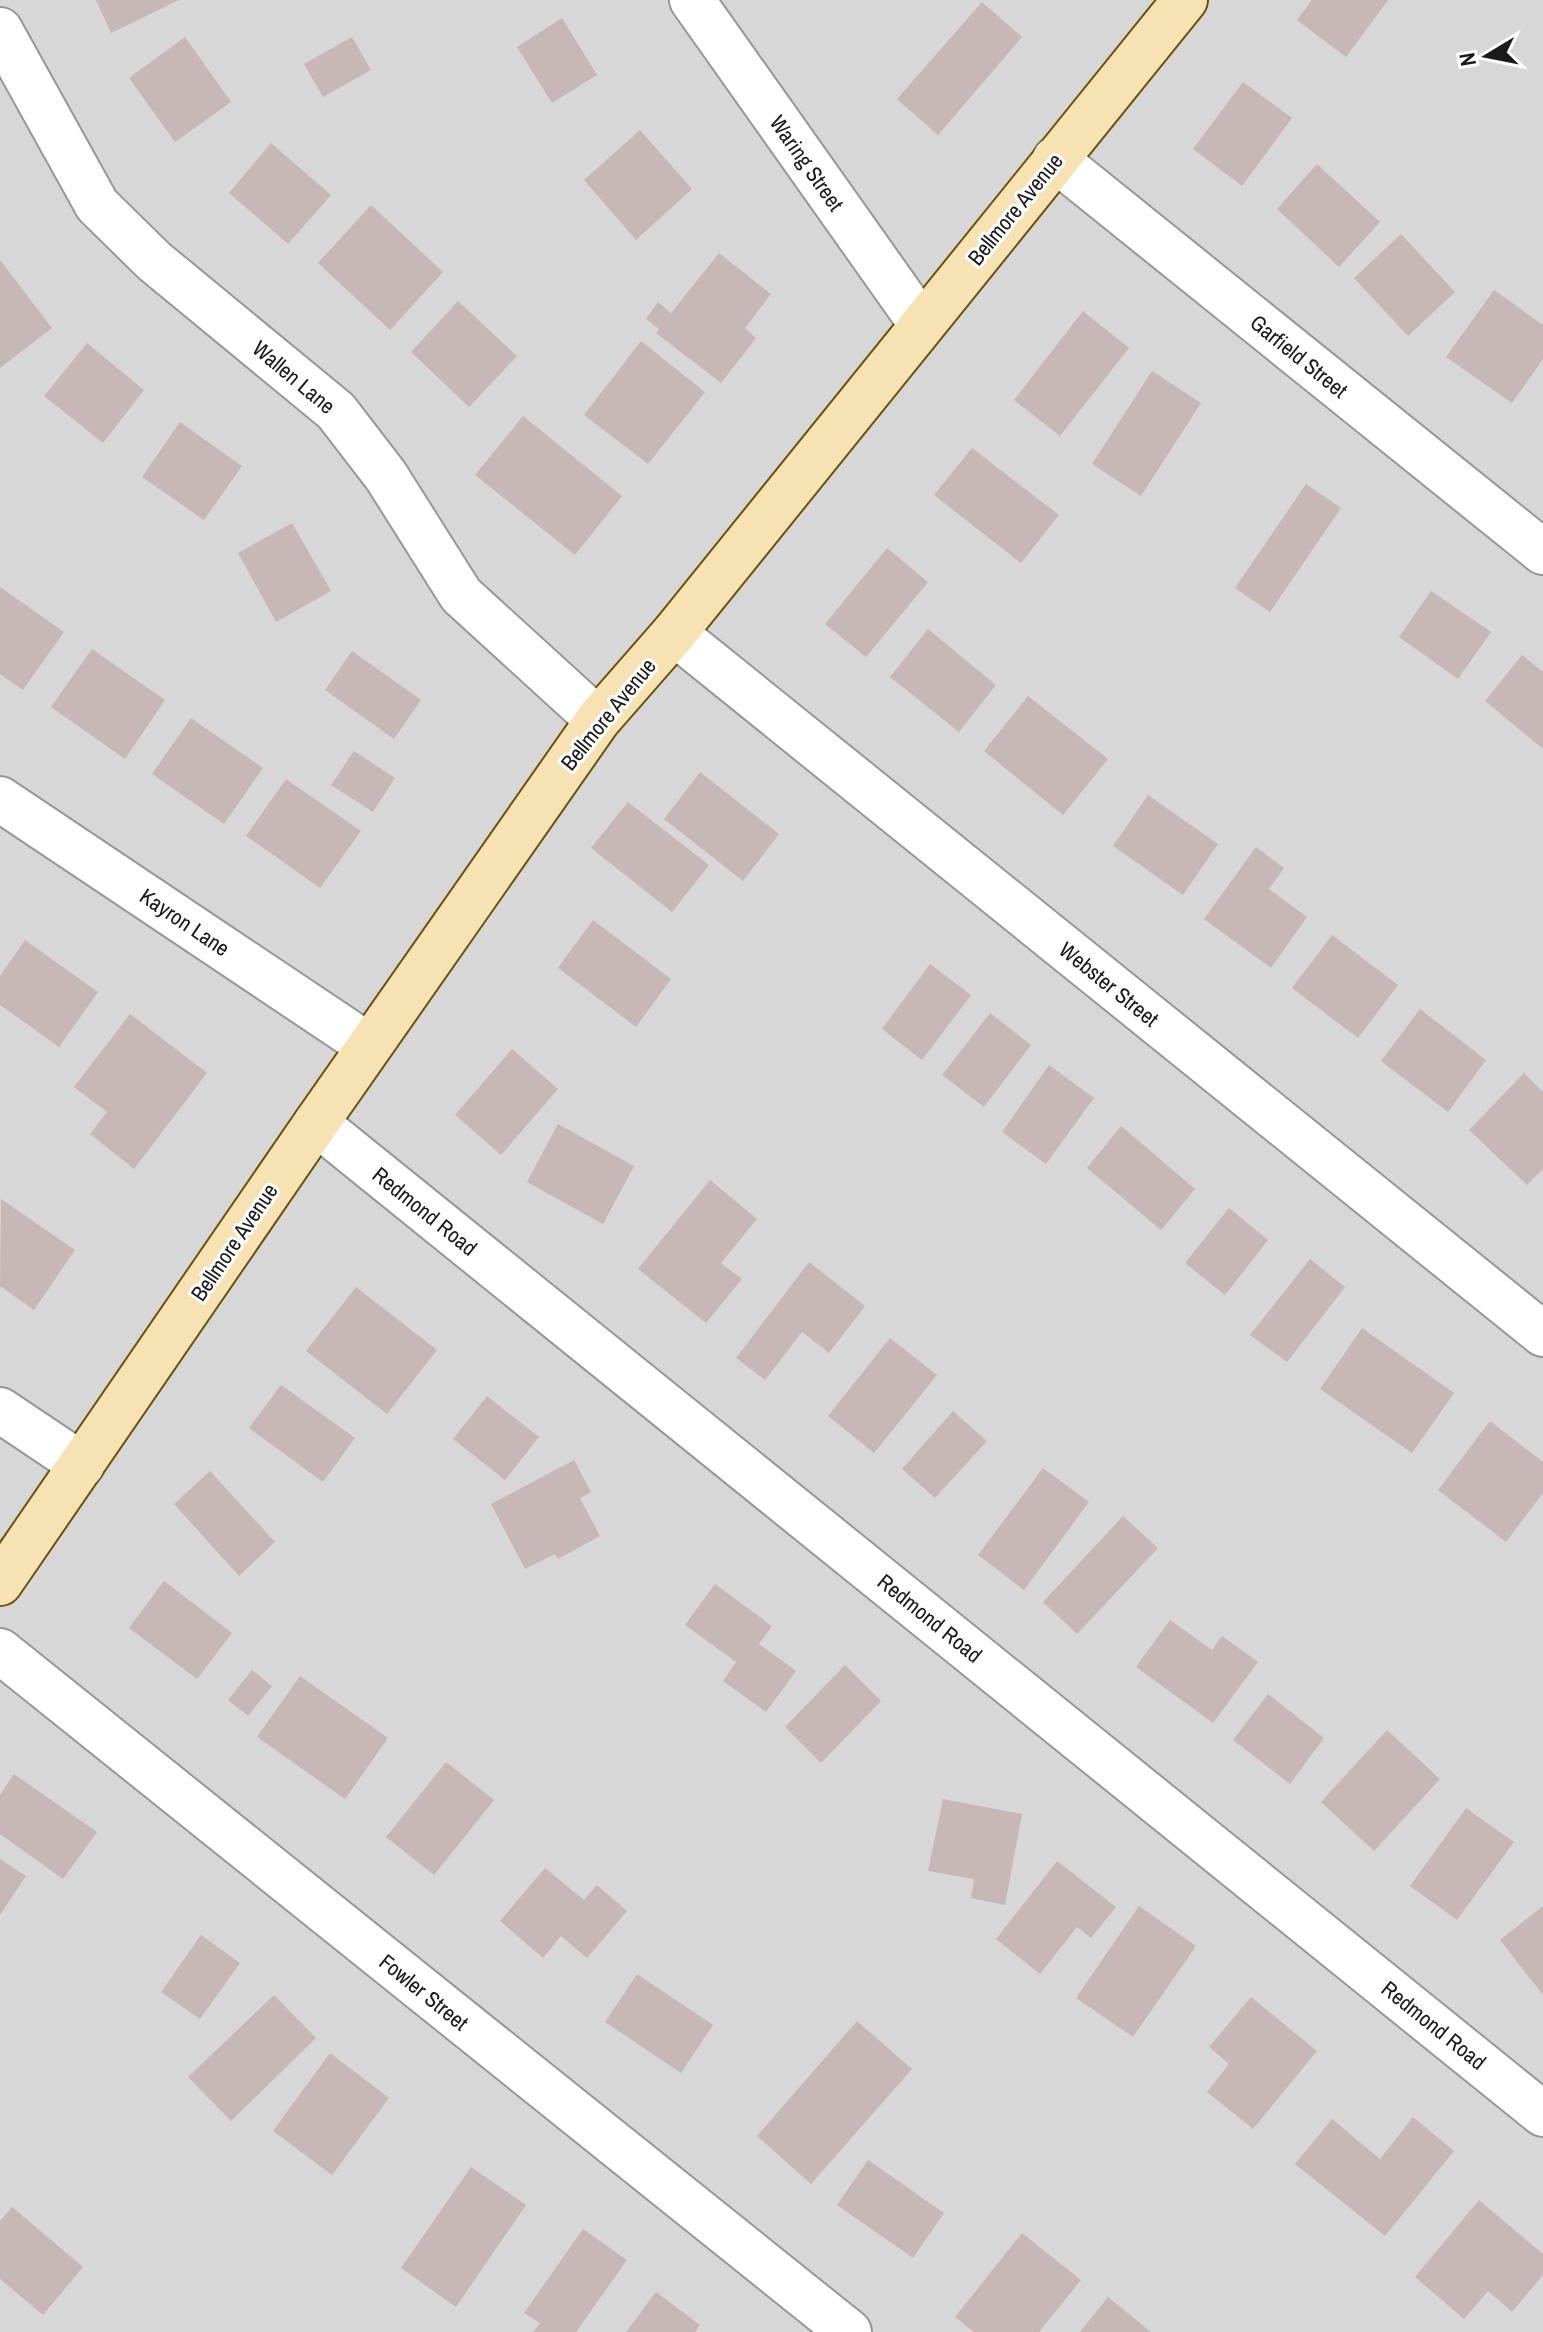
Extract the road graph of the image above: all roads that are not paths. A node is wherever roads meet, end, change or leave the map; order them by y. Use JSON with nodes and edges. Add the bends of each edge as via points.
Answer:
{"nodes":[{"id":1,"x":692,"y":0,"type":"edge"},
{"id":2,"x":1185,"y":0,"type":"edge"},
{"id":3,"x":0,"y":30,"type":"edge"},
{"id":4,"x":1055,"y":159,"type":"junction"},
{"id":5,"x":922,"y":325,"type":"junction"},
{"id":6,"x":1543,"y":552,"type":"edge"},
{"id":7,"x":674,"y":633,"type":"junction"},
{"id":8,"x":598,"y":720,"type":"junction"},
{"id":9,"x":0,"y":799,"type":"edge"},
{"id":10,"x":369,"y":1046,"type":"junction"},
{"id":11,"x":316,"y":1123,"type":"junction"},
{"id":12,"x":1543,"y":1334,"type":"edge"},
{"id":13,"x":0,"y":1410,"type":"edge"},
{"id":14,"x":82,"y":1465,"type":"junction"},
{"id":15,"x":0,"y":1583,"type":"edge"},
{"id":16,"x":0,"y":1651,"type":"edge"},
{"id":17,"x":1543,"y":2114,"type":"edge"},
{"id":18,"x":849,"y":2332,"type":"edge"}],
"edges":[{"from":1,"to":5,"type":"street","name":"Waring Street"},
{"from":2,"to":4,"type":"main road","name":"Bellmore Avenue"},
{"from":3,"to":8,"type":"street","name":"Wallen Lane","via":[[97,205],[154,261],[336,411],[386,476],[461,595]]},
{"from":4,"to":5,"type":"main road","name":"Bellmore Avenue"},
{"from":4,"to":6,"type":"street","name":"Garfield Street"},
{"from":5,"to":7,"type":"main road","name":"Bellmore Avenue"},
{"from":7,"to":8,"type":"main road","name":"Bellmore Avenue"},
{"from":7,"to":12,"type":"street","name":"Webster Street"},
{"from":8,"to":10,"type":"main road","name":"Bellmore Avenue"},
{"from":9,"to":10,"type":"street","name":"Kayron Lane"},
{"from":10,"to":11,"type":"main road","name":"Bellmore Avenue"},
{"from":11,"to":14,"type":"main road","name":"Bellmore Avenue"},
{"from":11,"to":17,"type":"street","name":"Redmond Road"},
{"from":13,"to":14,"type":"street"},
{"from":14,"to":15,"type":"main road","name":"Bellmore Avenue"},
{"from":16,"to":18,"type":"street","name":"Fowler Street"}]}
